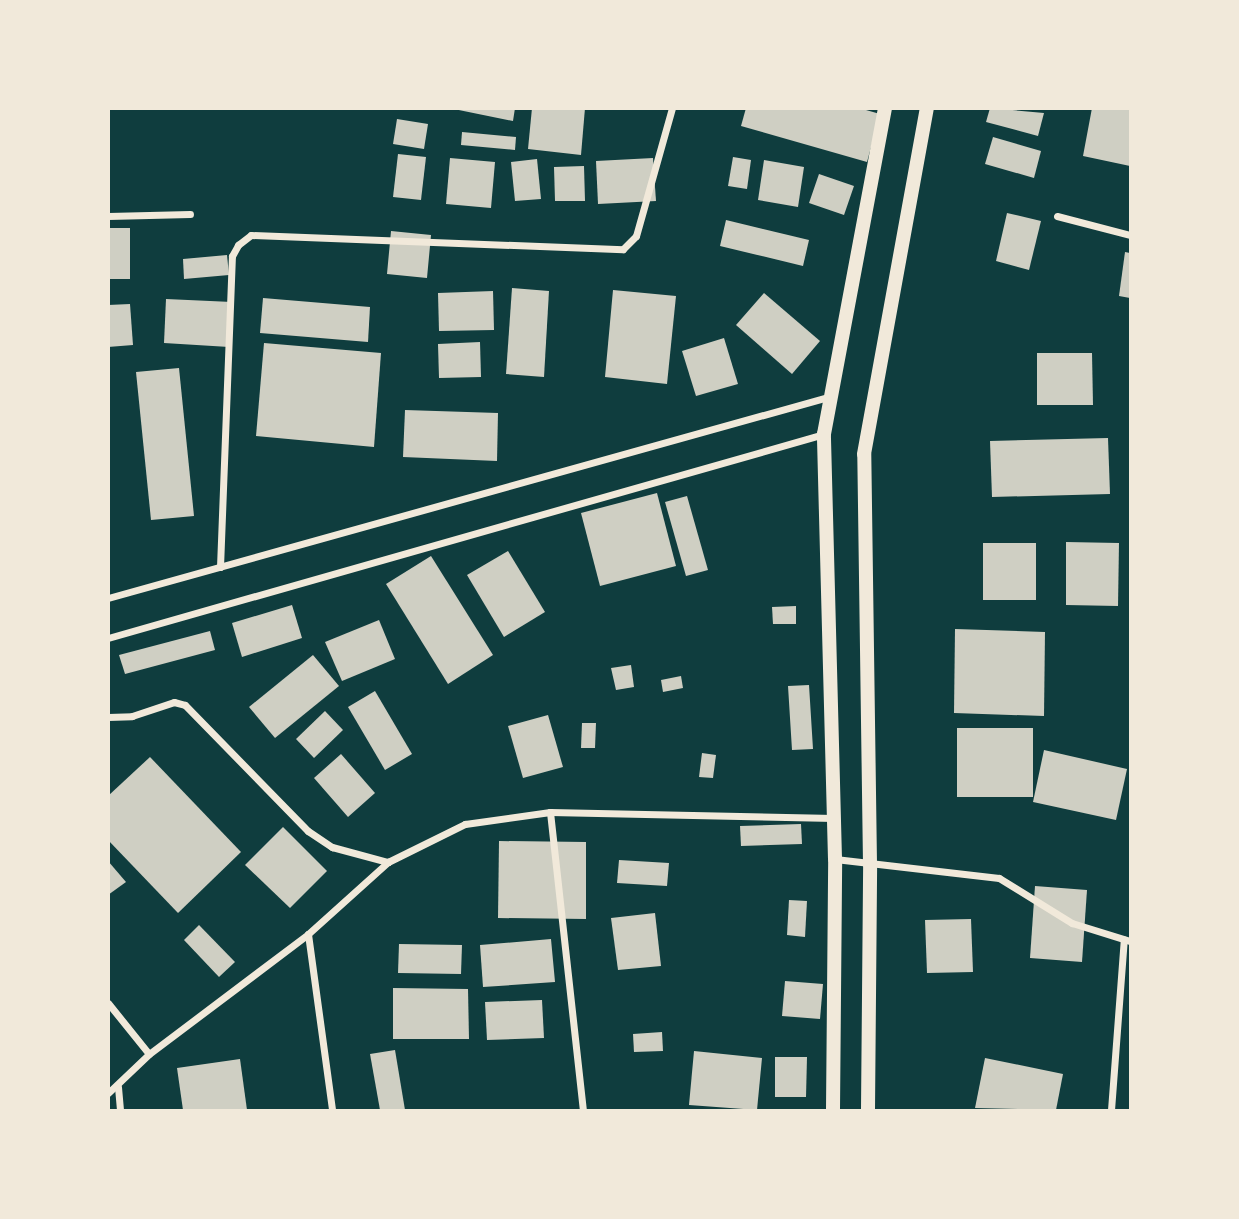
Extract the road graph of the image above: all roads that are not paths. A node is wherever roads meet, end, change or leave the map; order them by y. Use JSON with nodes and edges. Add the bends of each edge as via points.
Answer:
{"nodes":[{"id":1,"x":672,"y":108,"type":"edge"},
{"id":2,"x":885,"y":108,"type":"edge"},
{"id":3,"x":927,"y":108,"type":"edge"},
{"id":4,"x":190,"y":214,"type":"dead end"},
{"id":5,"x":108,"y":216,"type":"edge"},
{"id":6,"x":1057,"y":216,"type":"dead end"},
{"id":7,"x":1130,"y":235,"type":"edge"},
{"id":8,"x":828,"y":397,"type":"junction"},
{"id":9,"x":824,"y":433,"type":"junction"},
{"id":10,"x":220,"y":567,"type":"junction"},
{"id":11,"x":108,"y":598,"type":"edge"},
{"id":12,"x":108,"y":638,"type":"edge"},
{"id":13,"x":108,"y":717,"type":"edge"},
{"id":14,"x":550,"y":813,"type":"junction"},
{"id":15,"x":835,"y":818,"type":"junction"},
{"id":16,"x":835,"y":859,"type":"junction"},
{"id":17,"x":388,"y":862,"type":"junction"},
{"id":18,"x":870,"y":864,"type":"junction"},
{"id":19,"x":308,"y":934,"type":"junction"},
{"id":20,"x":1127,"y":940,"type":"edge"},
{"id":21,"x":108,"y":1003,"type":"edge"},
{"id":22,"x":149,"y":1054,"type":"junction"},
{"id":23,"x":118,"y":1087,"type":"junction"},
{"id":24,"x":108,"y":1093,"type":"edge"},
{"id":25,"x":120,"y":1111,"type":"edge"},
{"id":26,"x":332,"y":1111,"type":"edge"},
{"id":27,"x":583,"y":1111,"type":"edge"},
{"id":28,"x":833,"y":1111,"type":"edge"},
{"id":29,"x":868,"y":1111,"type":"edge"},
{"id":30,"x":1111,"y":1111,"type":"edge"}],
"edges":[{"from":1,"to":10,"type":"street","via":[[636,236],[623,248],[251,235],[238,245],[232,256]]},
{"from":2,"to":8,"type":"main road"},
{"from":3,"to":18,"type":"main road","via":[[864,453]]},
{"from":4,"to":5,"type":"street"},
{"from":6,"to":7,"type":"street"},
{"from":8,"to":9,"type":"main road"},
{"from":8,"to":10,"type":"street"},
{"from":9,"to":12,"type":"street"},
{"from":9,"to":15,"type":"main road"},
{"from":10,"to":11,"type":"street"},
{"from":13,"to":17,"type":"street","via":[[132,716],[174,702],[185,705],[308,831],[332,846]]},
{"from":14,"to":15,"type":"street"},
{"from":14,"to":17,"type":"street","via":[[465,824]]},
{"from":14,"to":27,"type":"street"},
{"from":15,"to":16,"type":"main road"},
{"from":16,"to":18,"type":"street"},
{"from":16,"to":28,"type":"main road"},
{"from":17,"to":19,"type":"street"},
{"from":18,"to":20,"type":"street","via":[[999,878],[1072,923]]},
{"from":18,"to":29,"type":"main road"},
{"from":19,"to":22,"type":"street"},
{"from":19,"to":26,"type":"street"},
{"from":20,"to":30,"type":"street"},
{"from":21,"to":22,"type":"street"},
{"from":22,"to":23,"type":"street"},
{"from":23,"to":24,"type":"street"},
{"from":23,"to":25,"type":"street"}]}
